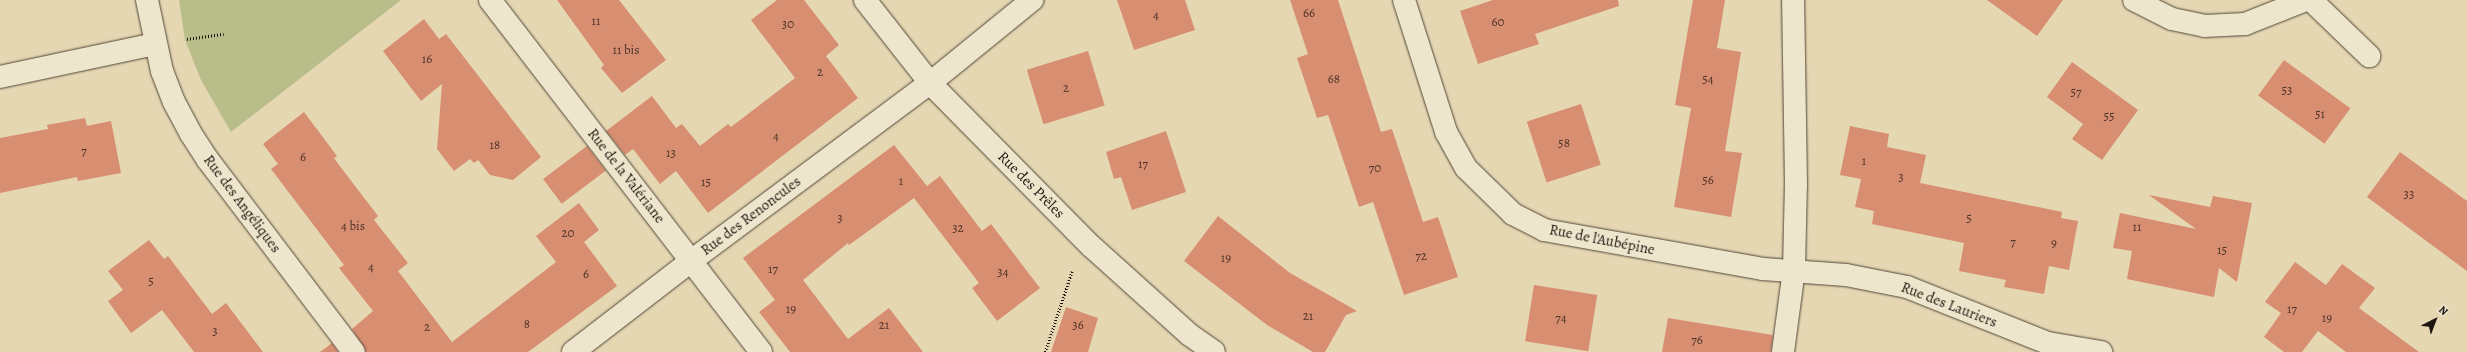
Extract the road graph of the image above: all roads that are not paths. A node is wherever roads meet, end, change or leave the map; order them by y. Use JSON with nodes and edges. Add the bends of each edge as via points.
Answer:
{"nodes":[{"id":1,"x":147,"y":0,"type":"edge"},
{"id":2,"x":490,"y":0,"type":"edge"},
{"id":3,"x":865,"y":0,"type":"edge"},
{"id":4,"x":1032,"y":0,"type":"edge"},
{"id":5,"x":1404,"y":0,"type":"edge"},
{"id":6,"x":1793,"y":0,"type":"edge"},
{"id":7,"x":2134,"y":0,"type":"edge"},
{"id":8,"x":2306,"y":0,"type":"edge"},
{"id":9,"x":2311,"y":0,"type":"edge"},
{"id":10,"x":155,"y":44,"type":"junction"},
{"id":11,"x":2369,"y":56,"type":"dead end"},
{"id":12,"x":0,"y":77,"type":"edge"},
{"id":13,"x":930,"y":83,"type":"junction"},
{"id":14,"x":691,"y":261,"type":"junction"},
{"id":15,"x":1794,"y":270,"type":"junction"},
{"id":16,"x":354,"y":352,"type":"edge"},
{"id":17,"x":573,"y":352,"type":"edge"},
{"id":18,"x":761,"y":352,"type":"edge"},
{"id":19,"x":1214,"y":352,"type":"edge"},
{"id":20,"x":1783,"y":352,"type":"edge"},
{"id":21,"x":2101,"y":352,"type":"edge"}],
"edges":[{"from":1,"to":10,"type":"street","name":"Rue des Angéliques"},
{"from":2,"to":14,"type":"street","name":"Rue de la Valériane"},
{"from":3,"to":13,"type":"street","name":"Rue des Prêles"},
{"from":4,"to":13,"type":"street","name":"Rue des Renoncules"},
{"from":5,"to":15,"type":"street","name":"Rue de l'Aubépine","via":[[1446,132],[1466,168],[1512,214],[1544,230],[1763,269]]},
{"from":6,"to":15,"type":"street","via":[[1796,185]]},
{"from":7,"to":8,"type":"street","via":[[2172,18],[2204,26],[2245,24]]},
{"from":9,"to":11,"type":"street"},
{"from":10,"to":12,"type":"street"},
{"from":10,"to":16,"type":"street","name":"Rue des Angéliques","via":[[174,102],[200,147]]},
{"from":13,"to":14,"type":"street","name":"Rue des Renoncules"},
{"from":13,"to":19,"type":"street","name":"Rue des Prêles","via":[[1091,246],[1190,334]]},
{"from":14,"to":17,"type":"street","name":"Rue des Renoncules"},
{"from":14,"to":18,"type":"street","name":"Rue de la Valériane"},
{"from":15,"to":20,"type":"street"},
{"from":15,"to":21,"type":"street","name":"Rue des Lauriers","via":[[1907,287],[2048,343]]}]}
